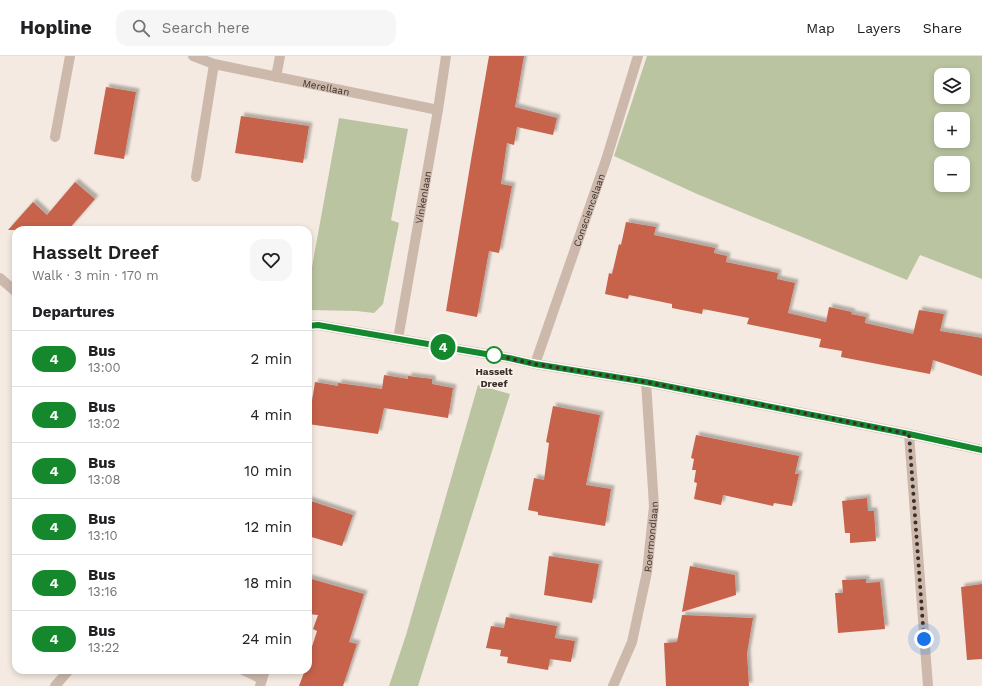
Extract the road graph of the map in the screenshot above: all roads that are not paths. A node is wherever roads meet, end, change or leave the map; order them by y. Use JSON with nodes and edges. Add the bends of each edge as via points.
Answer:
{"nodes":[{"id":1,"x":70,"y":56,"type":"edge"},
{"id":2,"x":193,"y":56,"type":"edge"},
{"id":3,"x":280,"y":56,"type":"edge"},
{"id":4,"x":446,"y":56,"type":"edge"},
{"id":5,"x":638,"y":56,"type":"edge"},
{"id":6,"x":214,"y":64,"type":"junction"},
{"id":7,"x":276,"y":77,"type":"junction"},
{"id":8,"x":438,"y":110,"type":"junction"},
{"id":9,"x":55,"y":137,"type":"dead end"},
{"id":10,"x":196,"y":177,"type":"dead end"},
{"id":11,"x":0,"y":278,"type":"edge"},
{"id":12,"x":12,"y":288,"type":"edge"},
{"id":13,"x":312,"y":326,"type":"edge"},
{"id":14,"x":398,"y":339,"type":"junction"},
{"id":15,"x":535,"y":364,"type":"junction"},
{"id":16,"x":646,"y":382,"type":"junction"},
{"id":17,"x":909,"y":434,"type":"junction"},
{"id":18,"x":982,"y":450,"type":"edge"},
{"id":19,"x":66,"y":674,"type":"edge"},
{"id":20,"x":252,"y":674,"type":"edge"},
{"id":21,"x":262,"y":678,"type":"edge"},
{"id":22,"x":55,"y":686,"type":"edge"},
{"id":23,"x":613,"y":686,"type":"edge"},
{"id":24,"x":928,"y":686,"type":"edge"}],
"edges":[{"from":1,"to":9,"type":"street"},
{"from":2,"to":6,"type":"street","name":"Merellaan"},
{"from":3,"to":7,"type":"street"},
{"from":4,"to":8,"type":"street","name":"Vinkenlaan"},
{"from":5,"to":15,"type":"street","name":"Consciencelaan","via":[[606,160]]},
{"from":6,"to":7,"type":"street","name":"Merellaan"},
{"from":6,"to":10,"type":"street"},
{"from":7,"to":8,"type":"street","name":"Merellaan"},
{"from":8,"to":14,"type":"street","name":"Vinkenlaan"},
{"from":11,"to":12,"type":"street"},
{"from":13,"to":14,"type":"street"},
{"from":14,"to":15,"type":"street"},
{"from":15,"to":16,"type":"street"},
{"from":16,"to":17,"type":"street"},
{"from":16,"to":23,"type":"street","name":"Roermondlaan","via":[[654,506],[648,565],[632,642]]},
{"from":17,"to":18,"type":"street"},
{"from":17,"to":24,"type":"street"},
{"from":19,"to":22,"type":"street"},
{"from":20,"to":21,"type":"street"}]}
